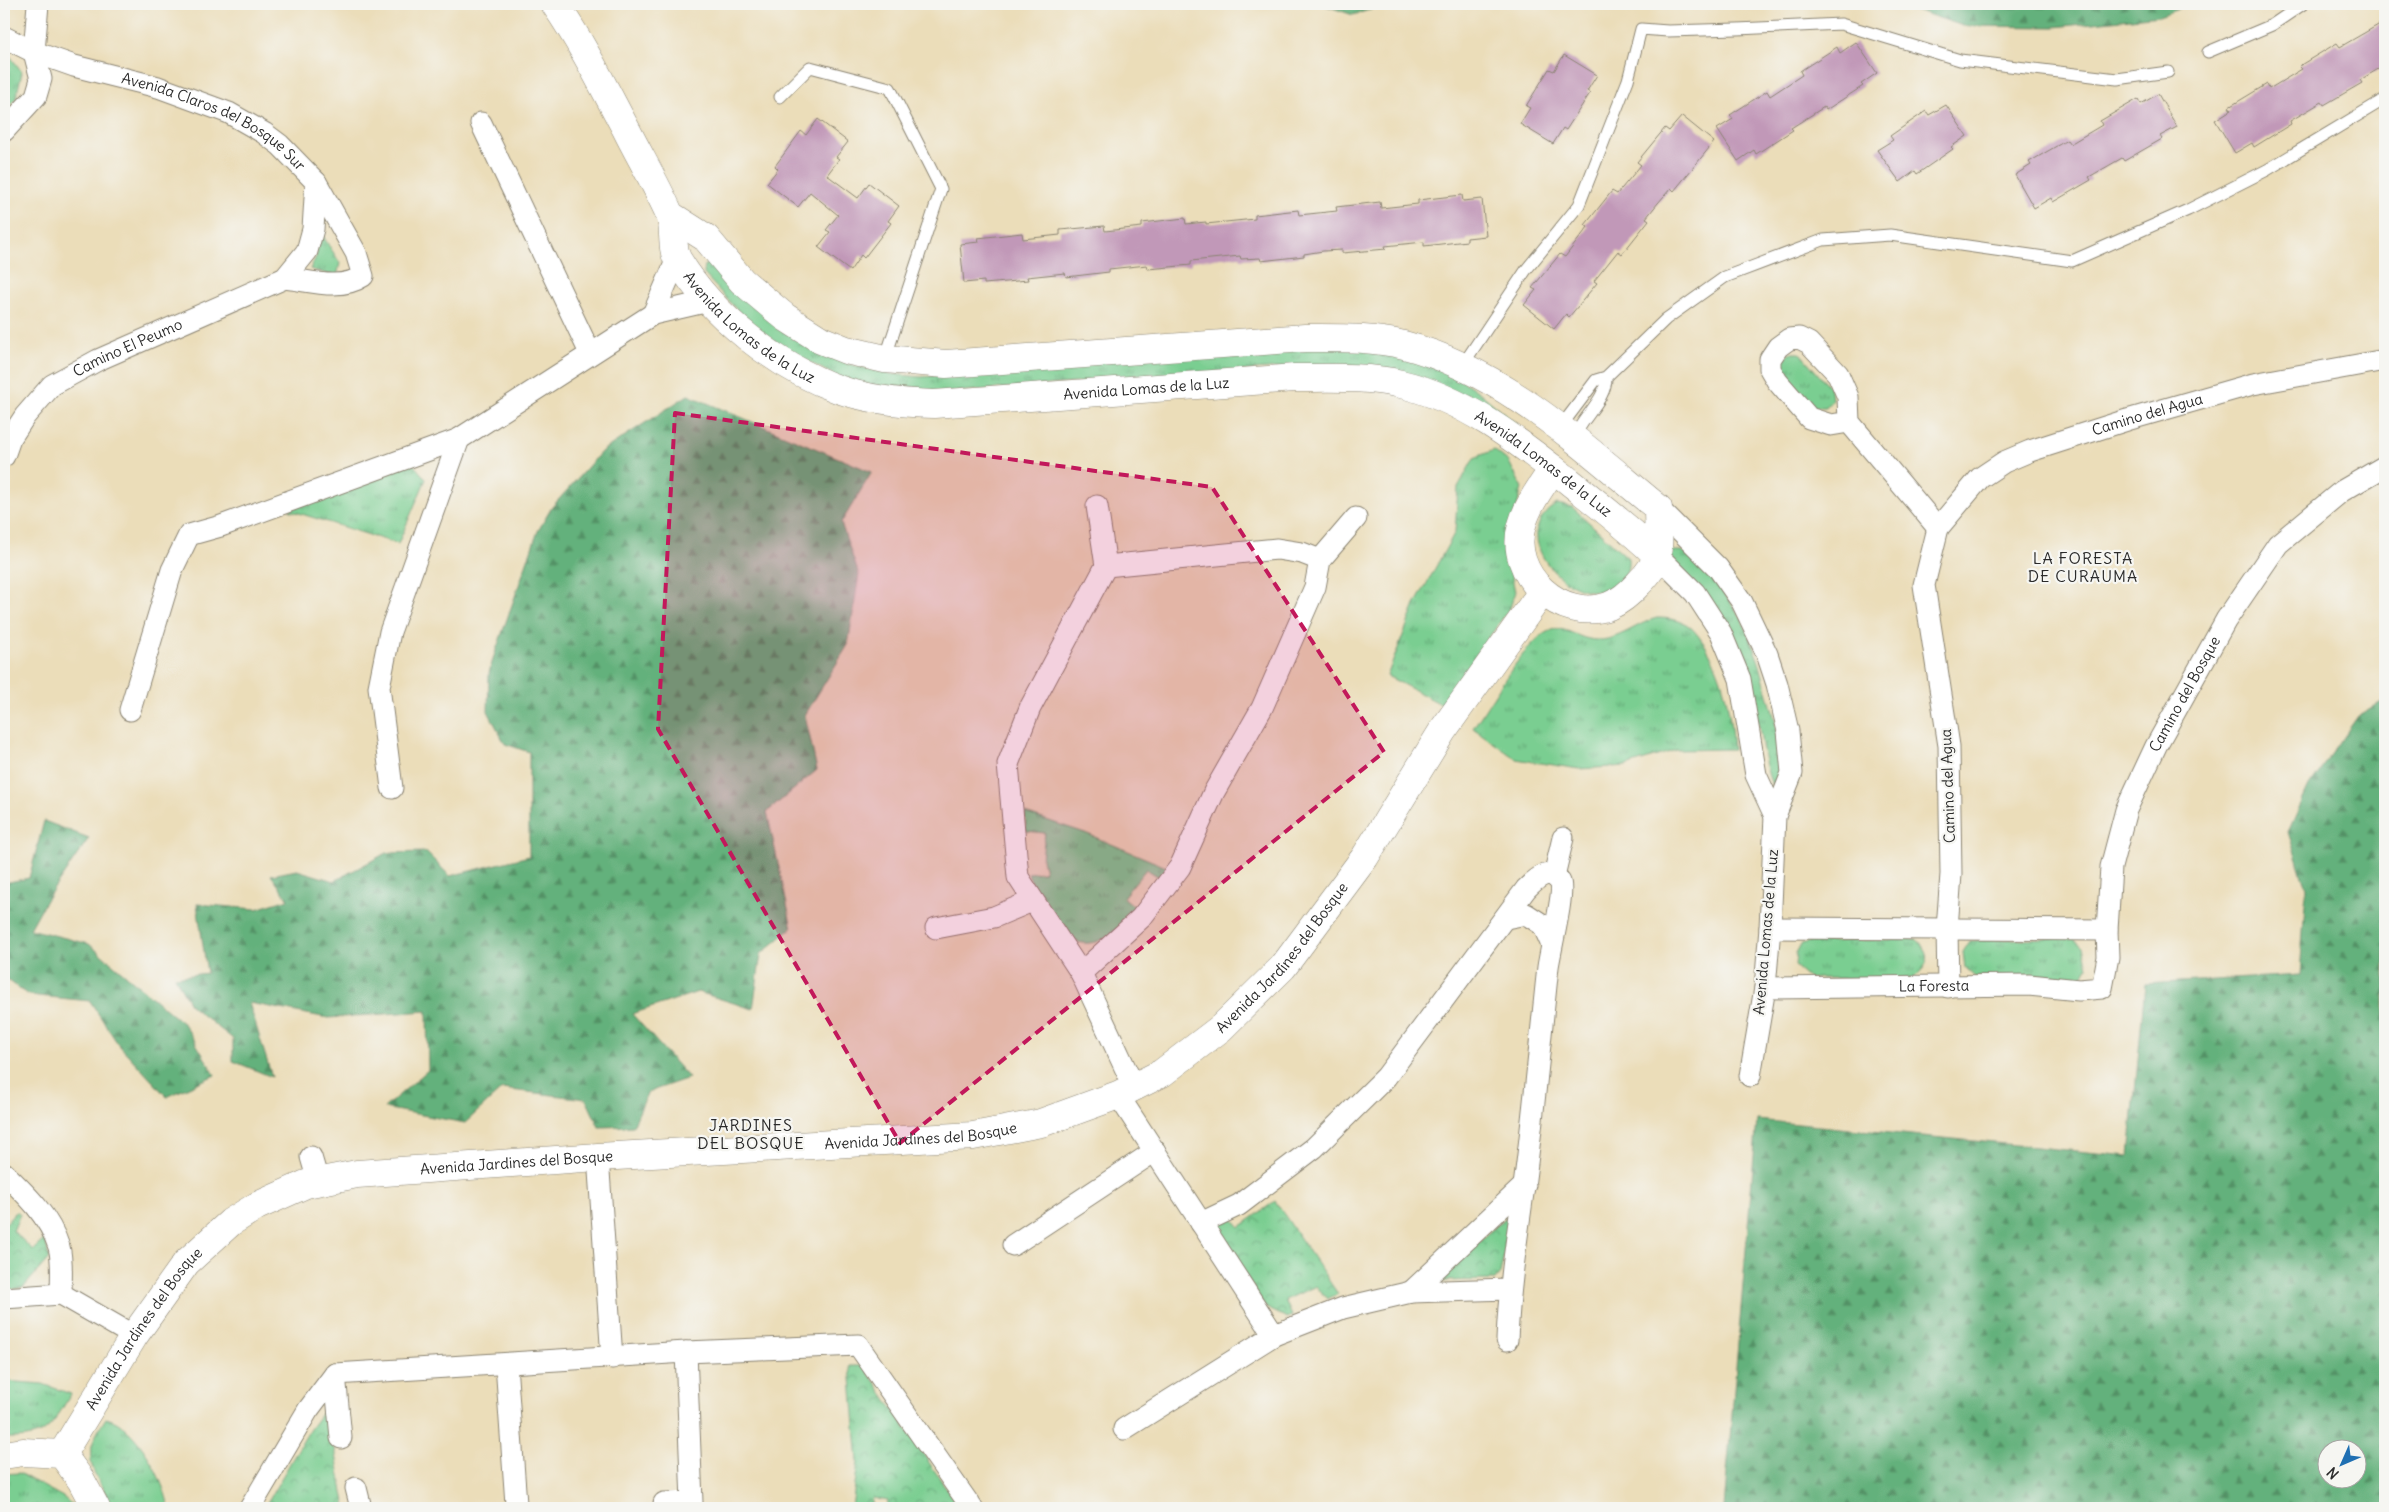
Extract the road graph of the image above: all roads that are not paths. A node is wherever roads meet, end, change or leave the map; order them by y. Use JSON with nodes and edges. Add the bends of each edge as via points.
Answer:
{"nodes":[{"id":1,"x":38,"y":4,"type":"edge"},
{"id":2,"x":555,"y":4,"type":"edge"},
{"id":3,"x":2302,"y":4,"type":"edge"},
{"id":4,"x":4,"y":37,"type":"edge"},
{"id":5,"x":34,"y":52,"type":"junction"},
{"id":6,"x":2208,"y":52,"type":"dead end"},
{"id":7,"x":2168,"y":72,"type":"dead end"},
{"id":8,"x":780,"y":97,"type":"dead end"},
{"id":9,"x":2385,"y":99,"type":"edge"},
{"id":10,"x":481,"y":123,"type":"dead end"},
{"id":11,"x":4,"y":131,"type":"edge"},
{"id":12,"x":316,"y":182,"type":"junction"},
{"id":13,"x":670,"y":215,"type":"junction"},
{"id":14,"x":677,"y":258,"type":"junction"},
{"id":15,"x":285,"y":278,"type":"junction"},
{"id":16,"x":709,"y":301,"type":"junction"},
{"id":17,"x":653,"y":314,"type":"junction"},
{"id":18,"x":590,"y":353,"type":"junction"},
{"id":19,"x":885,"y":359,"type":"junction"},
{"id":20,"x":2385,"y":360,"type":"edge"},
{"id":21,"x":1462,"y":366,"type":"junction"},
{"id":22,"x":1606,"y":377,"type":"junction"},
{"id":23,"x":1849,"y":422,"type":"dead end"},
{"id":24,"x":1565,"y":433,"type":"junction"},
{"id":25,"x":459,"y":438,"type":"junction"},
{"id":26,"x":4,"y":456,"type":"edge"},
{"id":27,"x":2385,"y":466,"type":"edge"},
{"id":28,"x":1554,"y":469,"type":"junction"},
{"id":29,"x":1097,"y":506,"type":"dead end"},
{"id":30,"x":1658,"y":508,"type":"junction"},
{"id":31,"x":1356,"y":518,"type":"dead end"},
{"id":32,"x":1938,"y":528,"type":"junction"},
{"id":33,"x":1657,"y":556,"type":"junction"},
{"id":34,"x":1320,"y":560,"type":"junction"},
{"id":35,"x":1106,"y":566,"type":"junction"},
{"id":36,"x":1542,"y":592,"type":"junction"},
{"id":37,"x":130,"y":710,"type":"dead end"},
{"id":38,"x":392,"y":788,"type":"dead end"},
{"id":39,"x":1775,"y":816,"type":"junction"},
{"id":40,"x":1563,"y":838,"type":"dead end"},
{"id":41,"x":1554,"y":876,"type":"junction"},
{"id":42,"x":1032,"y":901,"type":"junction"},
{"id":43,"x":1506,"y":918,"type":"junction"},
{"id":44,"x":936,"y":928,"type":"dead end"},
{"id":45,"x":1770,"y":928,"type":"junction"},
{"id":46,"x":1947,"y":929,"type":"junction"},
{"id":47,"x":2107,"y":930,"type":"junction"},
{"id":48,"x":1551,"y":943,"type":"junction"},
{"id":49,"x":1081,"y":973,"type":"junction"},
{"id":50,"x":1948,"y":987,"type":"junction"},
{"id":51,"x":1765,"y":988,"type":"junction"},
{"id":52,"x":2102,"y":988,"type":"joint"},
{"id":53,"x":1750,"y":1076,"type":"dead end"},
{"id":54,"x":1126,"y":1091,"type":"junction"},
{"id":55,"x":1155,"y":1151,"type":"junction"},
{"id":56,"x":598,"y":1157,"type":"junction"},
{"id":57,"x":4,"y":1172,"type":"edge"},
{"id":58,"x":1525,"y":1185,"type":"junction"},
{"id":59,"x":1202,"y":1223,"type":"junction"},
{"id":60,"x":1013,"y":1245,"type":"dead end"},
{"id":61,"x":1509,"y":1290,"type":"junction"},
{"id":62,"x":1410,"y":1292,"type":"junction"},
{"id":63,"x":61,"y":1294,"type":"junction"},
{"id":64,"x":4,"y":1298,"type":"edge"},
{"id":65,"x":1274,"y":1335,"type":"junction"},
{"id":66,"x":134,"y":1336,"type":"junction"},
{"id":67,"x":1507,"y":1340,"type":"dead end"},
{"id":68,"x":686,"y":1352,"type":"junction"},
{"id":69,"x":612,"y":1358,"type":"junction"},
{"id":70,"x":506,"y":1364,"type":"junction"},
{"id":71,"x":335,"y":1374,"type":"junction"},
{"id":72,"x":1124,"y":1429,"type":"dead end"},
{"id":73,"x":341,"y":1438,"type":"dead end"},
{"id":74,"x":62,"y":1454,"type":"junction"},
{"id":75,"x":4,"y":1455,"type":"edge"},
{"id":76,"x":664,"y":1503,"type":"dead end"},
{"id":77,"x":516,"y":1504,"type":"dead end"},
{"id":78,"x":96,"y":1508,"type":"edge"},
{"id":79,"x":250,"y":1508,"type":"edge"},
{"id":80,"x":972,"y":1508,"type":"edge"}],
"edges":[{"from":1,"to":5,"type":"street"},
{"from":2,"to":13,"type":"street","name":"Avenida Lomas de la Luz","via":[[577,35]]},
{"from":3,"to":6,"type":"lane","via":[[2272,25]]},
{"from":4,"to":5,"type":"street","name":"Avenida Claros del Bosque Sur"},
{"from":5,"to":11,"type":"street","via":[[41,79],[36,96]]},
{"from":5,"to":12,"type":"street","name":"Avenida Claros del Bosque Sur","via":[[74,66],[158,87],[229,113],[280,145]]},
{"from":7,"to":21,"type":"lane","via":[[2117,79],[1966,61],[1841,24],[1737,30],[1641,29],[1628,80],[1579,205],[1526,270]]},
{"from":8,"to":19,"type":"lane","via":[[810,67],[890,88],[941,189]]},
{"from":9,"to":22,"type":"lane","via":[[2266,170],[2188,210],[2072,261],[1890,235],[1823,240],[1726,277],[1666,319]]},
{"from":10,"to":18,"type":"street"},
{"from":12,"to":15,"type":"street","name":"Camino El Peumo","via":[[313,229],[307,251]]},
{"from":12,"to":15,"type":"street","name":"Avenida Claros del Bosque Sur","via":[[356,253],[363,276],[342,285]]},
{"from":13,"to":14,"type":"street","name":"Avenida Lomas de la Luz"},
{"from":13,"to":19,"type":"street","name":"Avenida Lomas de la Luz","via":[[706,238],[742,281],[785,317],[821,340]]},
{"from":14,"to":16,"type":"street","name":"Avenida Lomas de la Luz"},
{"from":14,"to":17,"type":"street"},
{"from":15,"to":26,"type":"street","name":"Camino El Peumo","via":[[98,360],[52,385],[25,416],[10,439]]},
{"from":16,"to":17,"type":"street"},
{"from":16,"to":28,"type":"street","name":"Avenida Lomas de la Luz","via":[[738,328],[793,368],[838,389],[884,401],[934,404],[1295,378],[1344,378],[1400,384],[1448,399],[1493,424]]},
{"from":17,"to":18,"type":"street"},
{"from":18,"to":25,"type":"street"},
{"from":19,"to":21,"type":"street","name":"Avenida Lomas de la Luz","via":[[946,364],[1305,338],[1347,338],[1402,344]]},
{"from":20,"to":32,"type":"street","name":"Camino del Agua","via":[[2253,384],[2030,451],[2004,462],[1980,478]]},
{"from":21,"to":24,"type":"street","name":"Avenida Lomas de la Luz","via":[[1480,374]]},
{"from":22,"to":24,"type":"lane","via":[[1596,380],[1568,417]]},
{"from":22,"to":24,"type":"lane","via":[[1606,388],[1579,426]]},
{"from":23,"to":32,"type":"street"},
{"from":24,"to":30,"type":"street","name":"Avenida Lomas de la Luz"},
{"from":25,"to":37,"type":"street","via":[[221,526],[189,534],[172,570]]},
{"from":25,"to":38,"type":"street","via":[[390,632],[381,670],[380,687]]},
{"from":27,"to":47,"type":"street","name":"Camino del Bosque","via":[[2342,491],[2278,544],[2226,620],[2156,746],[2126,810],[2111,867]]},
{"from":28,"to":33,"type":"street","name":"Avenida Lomas de la Luz"},
{"from":28,"to":36,"type":"street","via":[[1533,498],[1521,526],[1519,551],[1527,575]]},
{"from":29,"to":35,"type":"street"},
{"from":30,"to":33,"type":"street"},
{"from":30,"to":39,"type":"street","name":"Avenida Lomas de la Luz","via":[[1718,568],[1742,602],[1767,654],[1788,731],[1792,774]]},
{"from":31,"to":34,"type":"street"},
{"from":32,"to":46,"type":"street","name":"Camino del Agua","via":[[1924,585],[1949,746],[1951,874]]},
{"from":33,"to":36,"type":"street","via":[[1645,577],[1628,595],[1609,606],[1587,609],[1565,605]]},
{"from":33,"to":39,"type":"street","name":"Avenida Lomas de la Luz","via":[[1695,593],[1721,633],[1740,679],[1756,775]]},
{"from":34,"to":35,"type":"street","via":[[1276,549]]},
{"from":34,"to":49,"type":"street","via":[[1315,587],[1262,708],[1214,792],[1180,867],[1142,918]]},
{"from":35,"to":42,"type":"street","via":[[1030,708],[1008,764],[1018,877]]},
{"from":36,"to":54,"type":"street","name":"Avenida Jardines del Bosque","via":[[1443,730],[1365,857],[1283,967],[1221,1028],[1162,1073]]},
{"from":39,"to":45,"type":"street","name":"Avenida Lomas de la Luz"},
{"from":40,"to":41,"type":"street"},
{"from":41,"to":43,"type":"street","via":[[1539,876]]},
{"from":41,"to":48,"type":"street","via":[[1563,892]]},
{"from":42,"to":44,"type":"street","via":[[994,917]]},
{"from":42,"to":49,"type":"street"},
{"from":43,"to":48,"type":"street","via":[[1526,914],[1543,925]]},
{"from":43,"to":59,"type":"street","via":[[1386,1077],[1314,1148],[1239,1205]]},
{"from":45,"to":46,"type":"street"},
{"from":45,"to":51,"type":"street","name":"Avenida Lomas de la Luz"},
{"from":46,"to":47,"type":"street"},
{"from":46,"to":50,"type":"street","name":"Camino del Agua"},
{"from":47,"to":52,"type":"street","name":"Camino del Bosque","via":[[2108,957]]},
{"from":48,"to":58,"type":"street"},
{"from":49,"to":54,"type":"street"},
{"from":50,"to":51,"type":"street","name":"La Foresta"},
{"from":50,"to":52,"type":"street","name":"La Foresta","via":[[2029,985],[2079,990]]},
{"from":51,"to":53,"type":"street","name":"Avenida Lomas de la Luz"},
{"from":54,"to":55,"type":"street"},
{"from":54,"to":56,"type":"street","name":"Avenida Jardines del Bosque","via":[[1041,1124],[973,1136]]},
{"from":55,"to":59,"type":"street"},
{"from":55,"to":60,"type":"street"},
{"from":56,"to":66,"type":"street","name":"Avenida Jardines del Bosque","via":[[357,1174],[315,1169],[284,1193],[231,1222],[208,1241],[186,1263]]},
{"from":56,"to":69,"type":"street"},
{"from":57,"to":63,"type":"street","via":[[35,1202],[49,1224],[60,1248]]},
{"from":58,"to":61,"type":"street"},
{"from":58,"to":62,"type":"street"},
{"from":59,"to":65,"type":"street"},
{"from":61,"to":62,"type":"street"},
{"from":61,"to":67,"type":"street"},
{"from":62,"to":65,"type":"street","via":[[1342,1308]]},
{"from":63,"to":64,"type":"street"},
{"from":63,"to":66,"type":"street"},
{"from":65,"to":72,"type":"street"},
{"from":66,"to":74,"type":"street","name":"Avenida Jardines del Bosque"},
{"from":68,"to":69,"type":"street"},
{"from":68,"to":76,"type":"street","via":[[692,1502]]},
{"from":68,"to":80,"type":"street","via":[[858,1345]]},
{"from":69,"to":70,"type":"street"},
{"from":70,"to":71,"type":"street"},
{"from":70,"to":77,"type":"street"},
{"from":71,"to":73,"type":"street"},
{"from":71,"to":79,"type":"street","via":[[308,1410]]},
{"from":74,"to":75,"type":"street","via":[[23,1452]]},
{"from":74,"to":78,"type":"street"}]}
